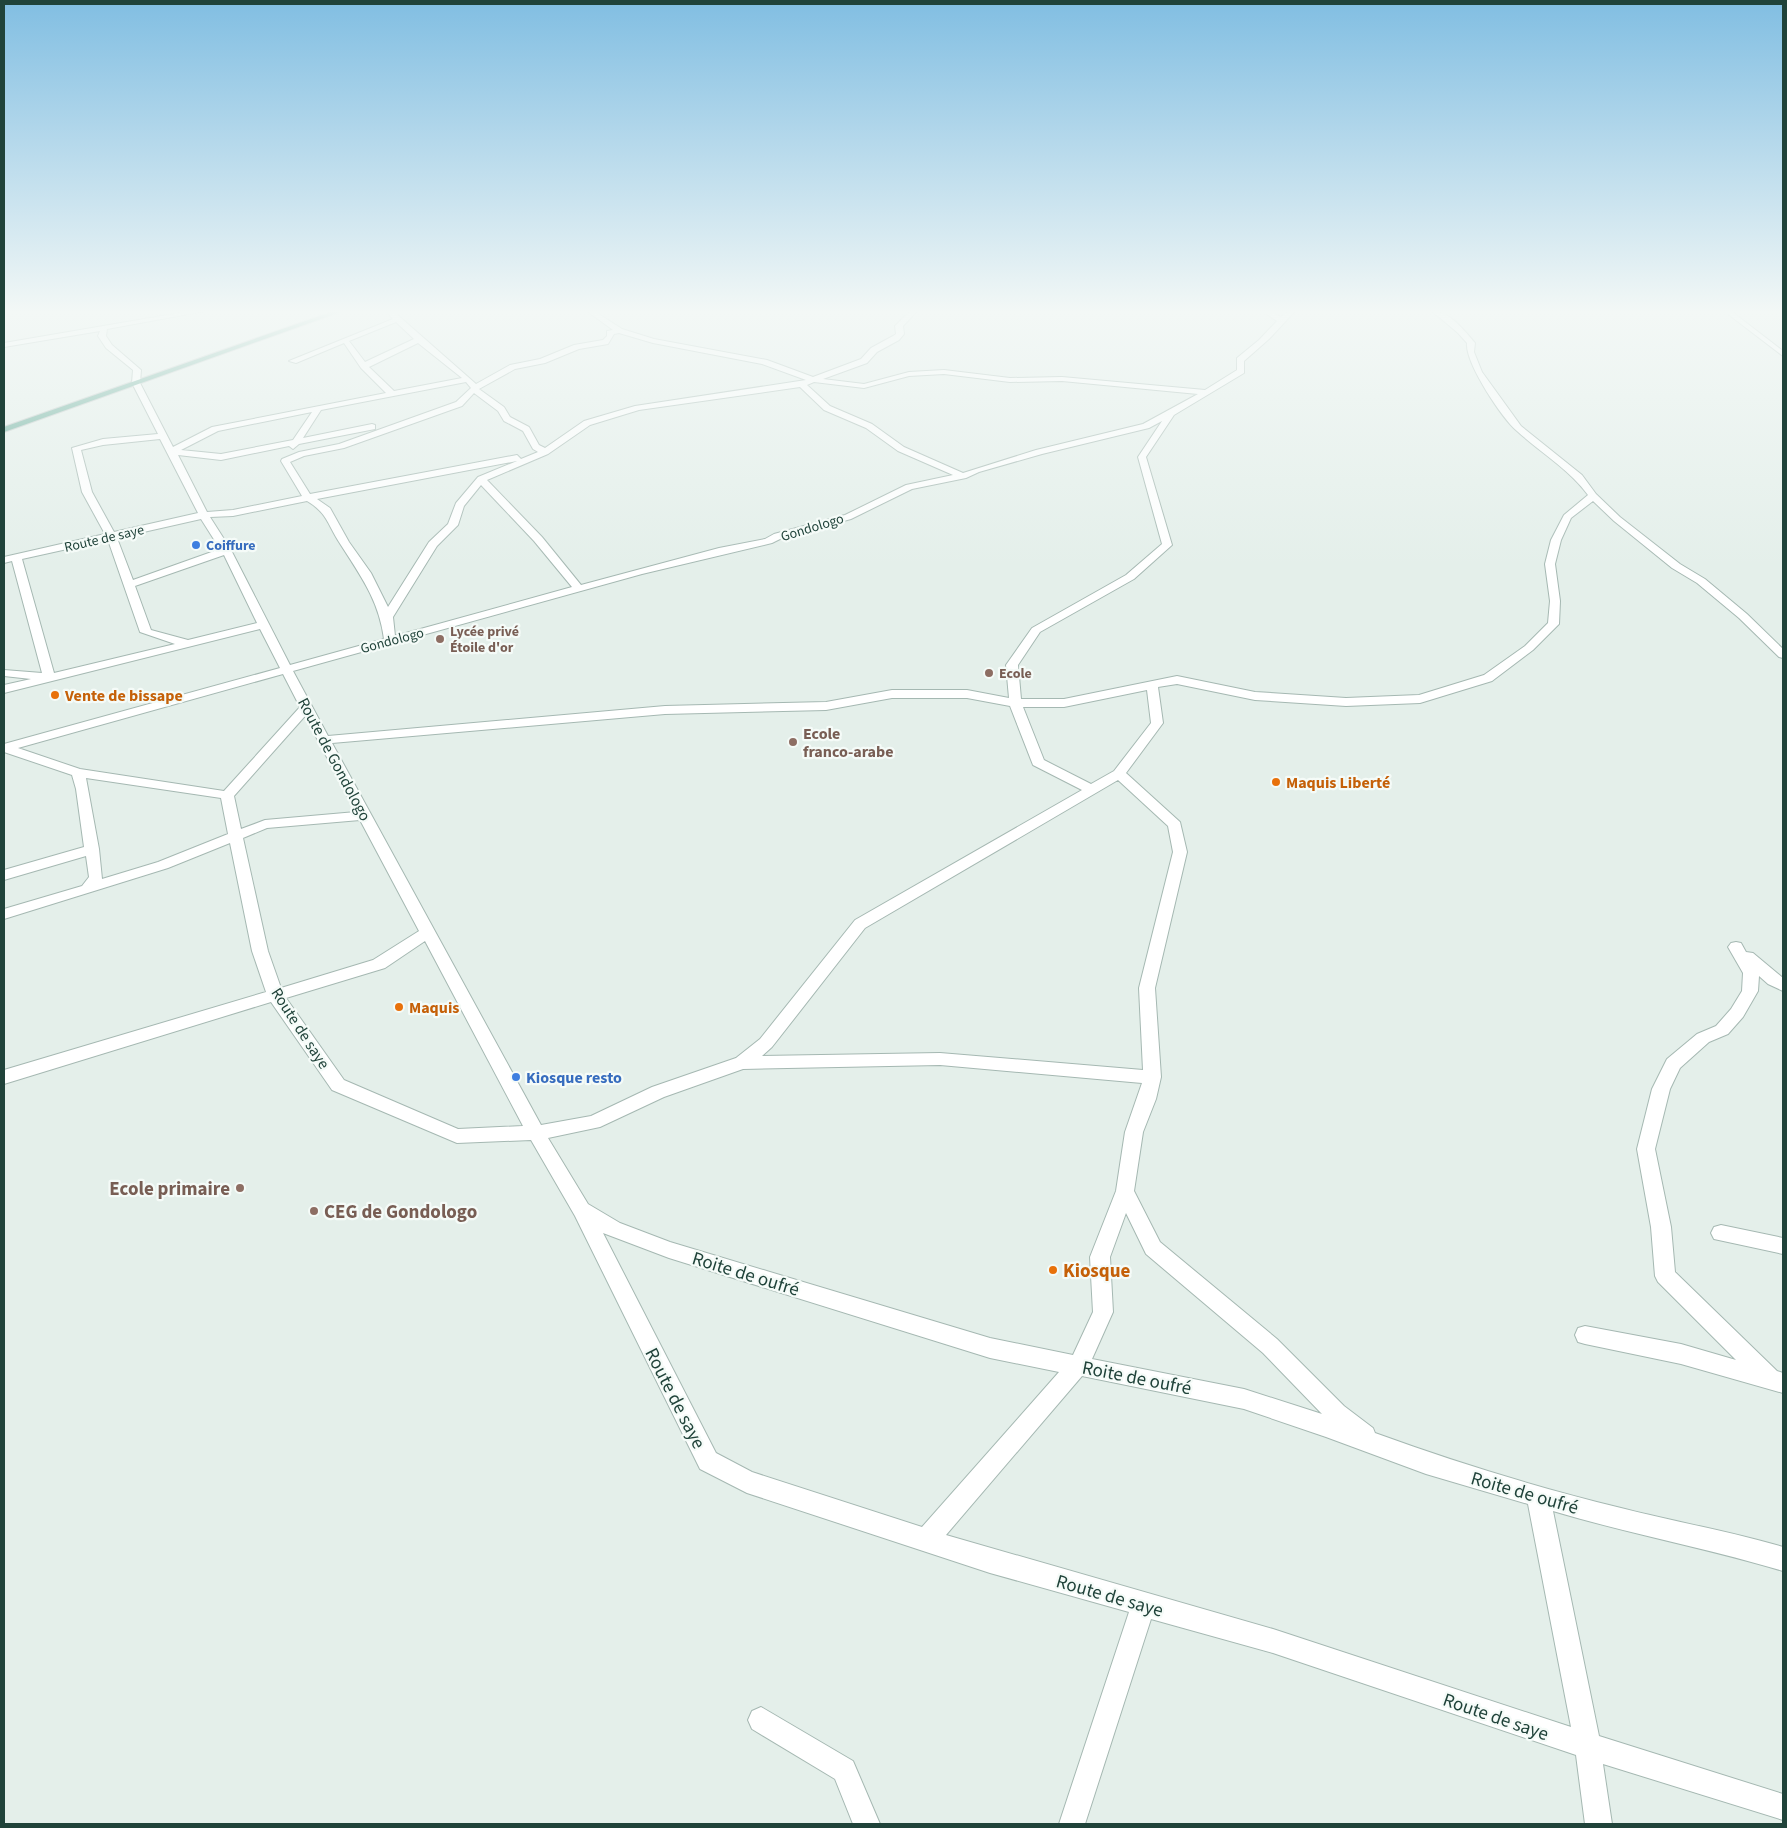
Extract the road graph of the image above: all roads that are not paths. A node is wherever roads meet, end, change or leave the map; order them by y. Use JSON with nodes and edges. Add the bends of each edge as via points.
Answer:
{"nodes":[{"id":1,"x":99,"y":396,"type":"edge"},
{"id":2,"x":143,"y":396,"type":"edge"},
{"id":3,"x":381,"y":396,"type":"edge"},
{"id":4,"x":467,"y":396,"type":"edge"},
{"id":5,"x":482,"y":396,"type":"edge"},
{"id":6,"x":718,"y":396,"type":"edge"},
{"id":7,"x":815,"y":396,"type":"edge"},
{"id":8,"x":1199,"y":396,"type":"edge"},
{"id":9,"x":1495,"y":396,"type":"edge"},
{"id":10,"x":318,"y":409,"type":"junction"},
{"id":11,"x":1172,"y":414,"type":"junction"},
{"id":12,"x":418,"y":419,"type":"junction"},
{"id":13,"x":4,"y":430,"type":"edge"},
{"id":14,"x":163,"y":436,"type":"junction"},
{"id":15,"x":295,"y":443,"type":"junction"},
{"id":16,"x":172,"y":452,"type":"junction"},
{"id":17,"x":544,"y":452,"type":"junction"},
{"id":18,"x":286,"y":461,"type":"junction"},
{"id":19,"x":963,"y":476,"type":"junction"},
{"id":20,"x":481,"y":480,"type":"junction"},
{"id":21,"x":1593,"y":496,"type":"junction"},
{"id":22,"x":307,"y":497,"type":"junction"},
{"id":23,"x":204,"y":515,"type":"junction"},
{"id":24,"x":112,"y":536,"type":"junction"},
{"id":25,"x":226,"y":550,"type":"junction"},
{"id":26,"x":16,"y":558,"type":"junction"},
{"id":27,"x":4,"y":560,"type":"edge"},
{"id":28,"x":128,"y":585,"type":"junction"},
{"id":29,"x":578,"y":588,"type":"junction"},
{"id":30,"x":387,"y":617,"type":"junction"},
{"id":31,"x":264,"y":625,"type":"junction"},
{"id":32,"x":390,"y":641,"type":"junction"},
{"id":33,"x":185,"y":643,"type":"junction"},
{"id":34,"x":1783,"y":655,"type":"edge"},
{"id":35,"x":286,"y":669,"type":"junction"},
{"id":36,"x":4,"y":673,"type":"edge"},
{"id":37,"x":49,"y":677,"type":"junction"},
{"id":38,"x":1152,"y":684,"type":"junction"},
{"id":39,"x":4,"y":689,"type":"edge"},
{"id":40,"x":1016,"y":703,"type":"junction"},
{"id":41,"x":307,"y":707,"type":"junction"},
{"id":42,"x":324,"y":740,"type":"junction"},
{"id":43,"x":5,"y":748,"type":"edge"},
{"id":44,"x":78,"y":773,"type":"junction"},
{"id":45,"x":1119,"y":774,"type":"junction"},
{"id":46,"x":1090,"y":789,"type":"junction"},
{"id":47,"x":227,"y":795,"type":"junction"},
{"id":48,"x":365,"y":815,"type":"junction"},
{"id":49,"x":237,"y":836,"type":"junction"},
{"id":50,"x":92,"y":849,"type":"junction"},
{"id":51,"x":4,"y":875,"type":"edge"},
{"id":52,"x":87,"y":889,"type":"junction"},
{"id":53,"x":4,"y":914,"type":"edge"},
{"id":54,"x":428,"y":932,"type":"junction"},
{"id":55,"x":1783,"y":985,"type":"edge"},
{"id":56,"x":275,"y":995,"type":"junction"},
{"id":57,"x":742,"y":1063,"type":"junction"},
{"id":58,"x":4,"y":1077,"type":"edge"},
{"id":59,"x":1152,"y":1077,"type":"junction"},
{"id":60,"x":536,"y":1133,"type":"junction"},
{"id":61,"x":1125,"y":1191,"type":"junction"},
{"id":62,"x":581,"y":1210,"type":"junction"},
{"id":63,"x":1721,"y":1233,"type":"dead end"},
{"id":64,"x":1783,"y":1246,"type":"edge"},
{"id":65,"x":1585,"y":1334,"type":"dead end"},
{"id":66,"x":1078,"y":1366,"type":"junction"},
{"id":67,"x":1776,"y":1381,"type":"edge"},
{"id":68,"x":1376,"y":1444,"type":"junction"},
{"id":69,"x":1538,"y":1496,"type":"junction"},
{"id":70,"x":926,"y":1540,"type":"junction"},
{"id":71,"x":1783,"y":1559,"type":"edge"},
{"id":72,"x":1144,"y":1604,"type":"junction"},
{"id":73,"x":762,"y":1720,"type":"dead end"},
{"id":74,"x":1588,"y":1746,"type":"junction"},
{"id":75,"x":1783,"y":1807,"type":"edge"},
{"id":76,"x":867,"y":1824,"type":"edge"},
{"id":77,"x":1072,"y":1824,"type":"edge"},
{"id":78,"x":1598,"y":1824,"type":"edge"}],
"edges":[{"from":1,"to":13,"type":"main road"},
{"from":2,"to":14,"type":"street","name":"Route de Gondologo"},
{"from":3,"to":10,"type":"street"},
{"from":4,"to":12,"type":"street","via":[[459,404]]},
{"from":5,"to":17,"type":"street","via":[[498,407],[507,419],[526,429],[536,447]]},
{"from":6,"to":17,"type":"street","via":[[638,408],[587,423]]},
{"from":7,"to":19,"type":"street","via":[[827,408],[869,426],[901,449]]},
{"from":8,"to":11,"type":"street","name":"Gondologo"},
{"from":9,"to":21,"type":"street","via":[[1518,428],[1562,461],[1586,484]]},
{"from":10,"to":15,"type":"street"},
{"from":10,"to":16,"type":"street","via":[[215,429]]},
{"from":11,"to":19,"type":"street","name":"Gondologo","via":[[1146,426],[1039,452]]},
{"from":11,"to":40,"type":"street","via":[[1142,457],[1168,545],[1130,577],[1036,630],[1012,665]]},
{"from":12,"to":15,"type":"street"},
{"from":12,"to":18,"type":"street"},
{"from":14,"to":16,"type":"street","name":"Route de Gondologo"},
{"from":14,"to":24,"type":"street","via":[[76,448],[87,492]]},
{"from":15,"to":16,"type":"street","via":[[221,457]]},
{"from":15,"to":18,"type":"street"},
{"from":16,"to":23,"type":"street","name":"Route de Gondologo"},
{"from":17,"to":20,"type":"street"},
{"from":17,"to":22,"type":"street","name":"Route de saye"},
{"from":18,"to":22,"type":"street"},
{"from":19,"to":29,"type":"street","name":"Gondologo","via":[[910,487],[848,517],[768,541]]},
{"from":20,"to":29,"type":"street","via":[[538,539]]},
{"from":20,"to":30,"type":"street","via":[[459,506],[453,525],[433,544]]},
{"from":21,"to":34,"type":"street","via":[[1617,520],[1743,616]]},
{"from":21,"to":38,"type":"street","via":[[1567,517],[1556,540],[1550,564],[1555,601],[1553,624],[1529,648],[1488,678],[1420,698],[1346,702],[1255,696],[1177,680]]},
{"from":22,"to":23,"type":"street","name":"Route de saye","via":[[233,513]]},
{"from":22,"to":30,"type":"street","via":[[325,508],[366,573]]},
{"from":23,"to":24,"type":"street","name":"Route de saye"},
{"from":23,"to":25,"type":"street","name":"Route de Gondologo"},
{"from":24,"to":26,"type":"street","name":"Route de saye"},
{"from":24,"to":28,"type":"street"},
{"from":25,"to":28,"type":"street"},
{"from":25,"to":31,"type":"street","name":"Route de Gondologo"},
{"from":26,"to":27,"type":"street","name":"Route de saye"},
{"from":26,"to":37,"type":"street"},
{"from":28,"to":33,"type":"street","via":[[146,632]]},
{"from":29,"to":32,"type":"street","name":"Gondologo"},
{"from":30,"to":32,"type":"street"},
{"from":31,"to":33,"type":"street"},
{"from":31,"to":35,"type":"street","name":"Route de Gondologo"},
{"from":32,"to":35,"type":"street","name":"Gondologo"},
{"from":33,"to":37,"type":"street"},
{"from":35,"to":41,"type":"street","name":"Route de Gondologo"},
{"from":35,"to":43,"type":"street","name":"Gondologo"},
{"from":36,"to":37,"type":"street"},
{"from":37,"to":39,"type":"street"},
{"from":38,"to":40,"type":"street","via":[[1064,703]]},
{"from":38,"to":45,"type":"street","via":[[1157,723]]},
{"from":40,"to":42,"type":"street","via":[[967,694],[892,694],[826,706],[665,710]]},
{"from":40,"to":46,"type":"street","via":[[1038,762]]},
{"from":41,"to":42,"type":"street","name":"Route de Gondologo"},
{"from":41,"to":47,"type":"street"},
{"from":42,"to":48,"type":"street","name":"Route de Gondologo"},
{"from":43,"to":44,"type":"street"},
{"from":44,"to":47,"type":"street"},
{"from":44,"to":50,"type":"street"},
{"from":45,"to":46,"type":"street"},
{"from":45,"to":59,"type":"street","via":[[1175,825],[1180,852],[1147,988]]},
{"from":46,"to":57,"type":"street","via":[[860,924],[766,1043]]},
{"from":47,"to":49,"type":"street","name":"Route de saye"},
{"from":48,"to":49,"type":"street","via":[[265,824]]},
{"from":48,"to":54,"type":"street","name":"Route de Gondologo"},
{"from":49,"to":52,"type":"street","via":[[163,865]]},
{"from":49,"to":56,"type":"street","name":"Route de saye","via":[[260,951]]},
{"from":50,"to":51,"type":"street"},
{"from":50,"to":52,"type":"street","via":[[96,876]]},
{"from":52,"to":53,"type":"street"},
{"from":54,"to":56,"type":"street","via":[[379,964]]},
{"from":54,"to":60,"type":"street","name":"Route de Gondologo"},
{"from":55,"to":67,"type":"street","via":[[1736,948],[1752,973],[1750,992],[1722,1030],[1704,1038],[1673,1064],[1661,1089],[1646,1149],[1661,1227],[1665,1276]]},
{"from":56,"to":58,"type":"street"},
{"from":56,"to":60,"type":"street","name":"Route de saye","via":[[338,1085],[456,1136]]},
{"from":57,"to":59,"type":"street","via":[[940,1059]]},
{"from":57,"to":60,"type":"street","name":"Route de saye","via":[[658,1092],[594,1122]]},
{"from":59,"to":61,"type":"street","via":[[1134,1132]]},
{"from":60,"to":62,"type":"street","name":"Roite de oufré"},
{"from":61,"to":66,"type":"street","via":[[1100,1257],[1103,1312]]},
{"from":61,"to":68,"type":"street","via":[[1153,1248],[1270,1346],[1336,1413]]},
{"from":62,"to":66,"type":"street","name":"Roite de oufré","via":[[613,1230],[669,1250],[990,1348]]},
{"from":62,"to":70,"type":"street","name":"Route de saye","via":[[708,1461],[747,1482]]},
{"from":63,"to":64,"type":"street"},
{"from":65,"to":67,"type":"street","via":[[1681,1354]]},
{"from":66,"to":68,"type":"street","name":"Roite de oufré","via":[[1244,1399]]},
{"from":66,"to":70,"type":"street"},
{"from":68,"to":69,"type":"street","name":"Roite de oufré","via":[[1426,1463]]},
{"from":69,"to":71,"type":"street","name":"Roite de oufré","via":[[1620,1520]]},
{"from":69,"to":74,"type":"street"},
{"from":70,"to":72,"type":"street","name":"Route de saye"},
{"from":72,"to":74,"type":"street","name":"Route de saye","via":[[1273,1641]]},
{"from":72,"to":77,"type":"street"},
{"from":73,"to":76,"type":"street","via":[[844,1770]]},
{"from":74,"to":75,"type":"street","name":"Route de saye"},
{"from":74,"to":78,"type":"street"}]}
